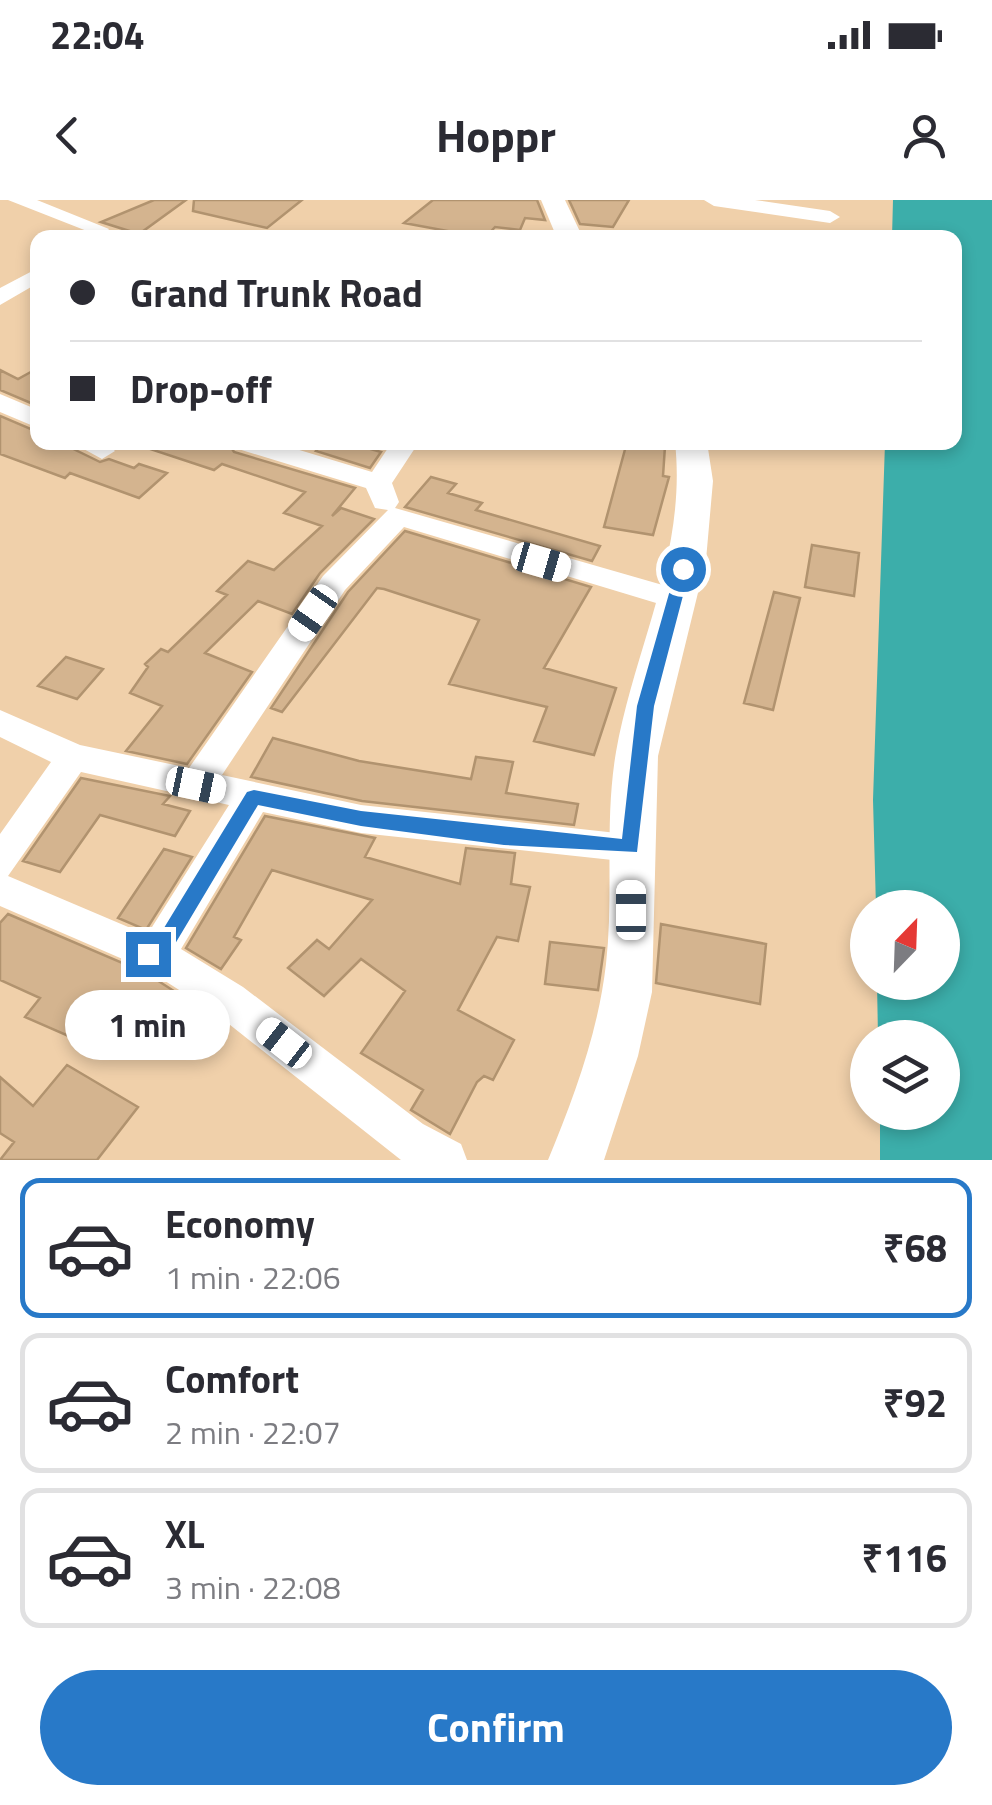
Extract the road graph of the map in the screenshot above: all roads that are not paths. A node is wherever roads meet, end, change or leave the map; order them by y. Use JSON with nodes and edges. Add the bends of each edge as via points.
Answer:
{"nodes":[{"id":1,"x":18,"y":200,"type":"edge"},
{"id":2,"x":553,"y":200,"type":"edge"},
{"id":3,"x":714,"y":200,"type":"edge"},
{"id":4,"x":830,"y":217,"type":"dead end"},
{"id":5,"x":99,"y":228,"type":"dead end"},
{"id":6,"x":566,"y":230,"type":"edge"},
{"id":7,"x":30,"y":278,"type":"edge"},
{"id":8,"x":0,"y":298,"type":"edge"},
{"id":9,"x":0,"y":402,"type":"edge"},
{"id":10,"x":30,"y":416,"type":"edge"},
{"id":11,"x":270,"y":450,"type":"edge"},
{"id":12,"x":401,"y":450,"type":"edge"},
{"id":13,"x":691,"y":450,"type":"edge"},
{"id":14,"x":378,"y":483,"type":"junction"},
{"id":15,"x":398,"y":516,"type":"junction"},
{"id":16,"x":676,"y":599,"type":"junction"},
{"id":17,"x":0,"y":722,"type":"edge"},
{"id":18,"x":72,"y":756,"type":"junction"},
{"id":19,"x":196,"y":785,"type":"junction"},
{"id":20,"x":254,"y":797,"type":"junction"},
{"id":21,"x":630,"y":847,"type":"junction"},
{"id":22,"x":0,"y":863,"type":"edge"},
{"id":23,"x":0,"y":888,"type":"edge"},
{"id":24,"x":154,"y":953,"type":"junction"},
{"id":25,"x":445,"y":1160,"type":"edge"},
{"id":26,"x":576,"y":1160,"type":"edge"}],
"edges":[{"from":1,"to":5,"type":"street"},
{"from":2,"to":6,"type":"main road"},
{"from":3,"to":4,"type":"street"},
{"from":7,"to":8,"type":"street"},
{"from":9,"to":10,"type":"street"},
{"from":11,"to":14,"type":"street"},
{"from":12,"to":14,"type":"street"},
{"from":13,"to":16,"type":"main road","via":[[696,488]]},
{"from":14,"to":15,"type":"street","via":[[381,498]]},
{"from":15,"to":16,"type":"street"},
{"from":15,"to":19,"type":"street","via":[[334,583]]},
{"from":16,"to":21,"type":"main road","via":[[646,706]]},
{"from":17,"to":18,"type":"street"},
{"from":18,"to":19,"type":"street"},
{"from":18,"to":22,"type":"street"},
{"from":19,"to":20,"type":"street"},
{"from":20,"to":21,"type":"street","via":[[378,821]]},
{"from":20,"to":24,"type":"street"},
{"from":21,"to":26,"type":"main road","via":[[627,993]]},
{"from":23,"to":24,"type":"street"},
{"from":24,"to":25,"type":"street"}]}
